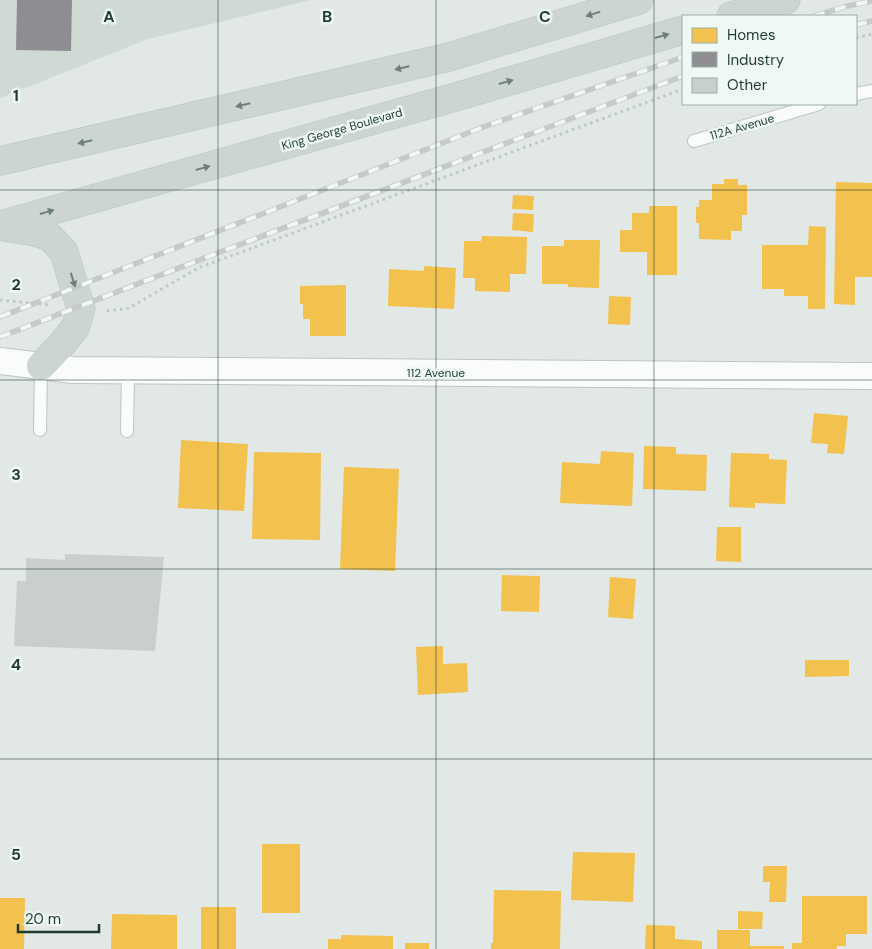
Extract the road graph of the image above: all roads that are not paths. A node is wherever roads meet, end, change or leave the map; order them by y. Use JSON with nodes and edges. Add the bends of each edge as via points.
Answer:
{"nodes":[{"id":1,"x":639,"y":0,"type":"edge"},
{"id":2,"x":786,"y":0,"type":"edge"},
{"id":3,"x":734,"y":15,"type":"edge"},
{"id":4,"x":682,"y":30,"type":"edge"},
{"id":5,"x":872,"y":91,"type":"edge"},
{"id":6,"x":857,"y":94,"type":"edge"},
{"id":7,"x":816,"y":105,"type":"edge"},
{"id":8,"x":694,"y":141,"type":"dead end"},
{"id":9,"x":0,"y":162,"type":"edge"},
{"id":10,"x":0,"y":226,"type":"edge"},
{"id":11,"x":0,"y":361,"type":"edge"},
{"id":12,"x":41,"y":366,"type":"junction"},
{"id":13,"x":128,"y":371,"type":"junction"},
{"id":14,"x":872,"y":376,"type":"edge"},
{"id":15,"x":40,"y":430,"type":"dead end"},
{"id":16,"x":127,"y":430,"type":"dead end"}],
"edges":[{"from":1,"to":9,"type":"main road","one_way":true,"via":[[449,57]]},
{"from":2,"to":3,"type":"main road"},
{"from":10,"to":4,"type":"main road","name":"King George Boulevard","one_way":true},
{"from":5,"to":6,"type":"lane"},
{"from":7,"to":8,"type":"lane","name":"112A Avenue"},
{"from":10,"to":12,"type":"main road","one_way":true,"via":[[50,238],[64,252],[81,309],[75,328]]},
{"from":11,"to":12,"type":"street","name":"112 Avenue"},
{"from":12,"to":13,"type":"street","name":"112 Avenue"},
{"from":12,"to":15,"type":"lane"},
{"from":13,"to":14,"type":"street","name":"112 Avenue"},
{"from":13,"to":16,"type":"lane"}]}
